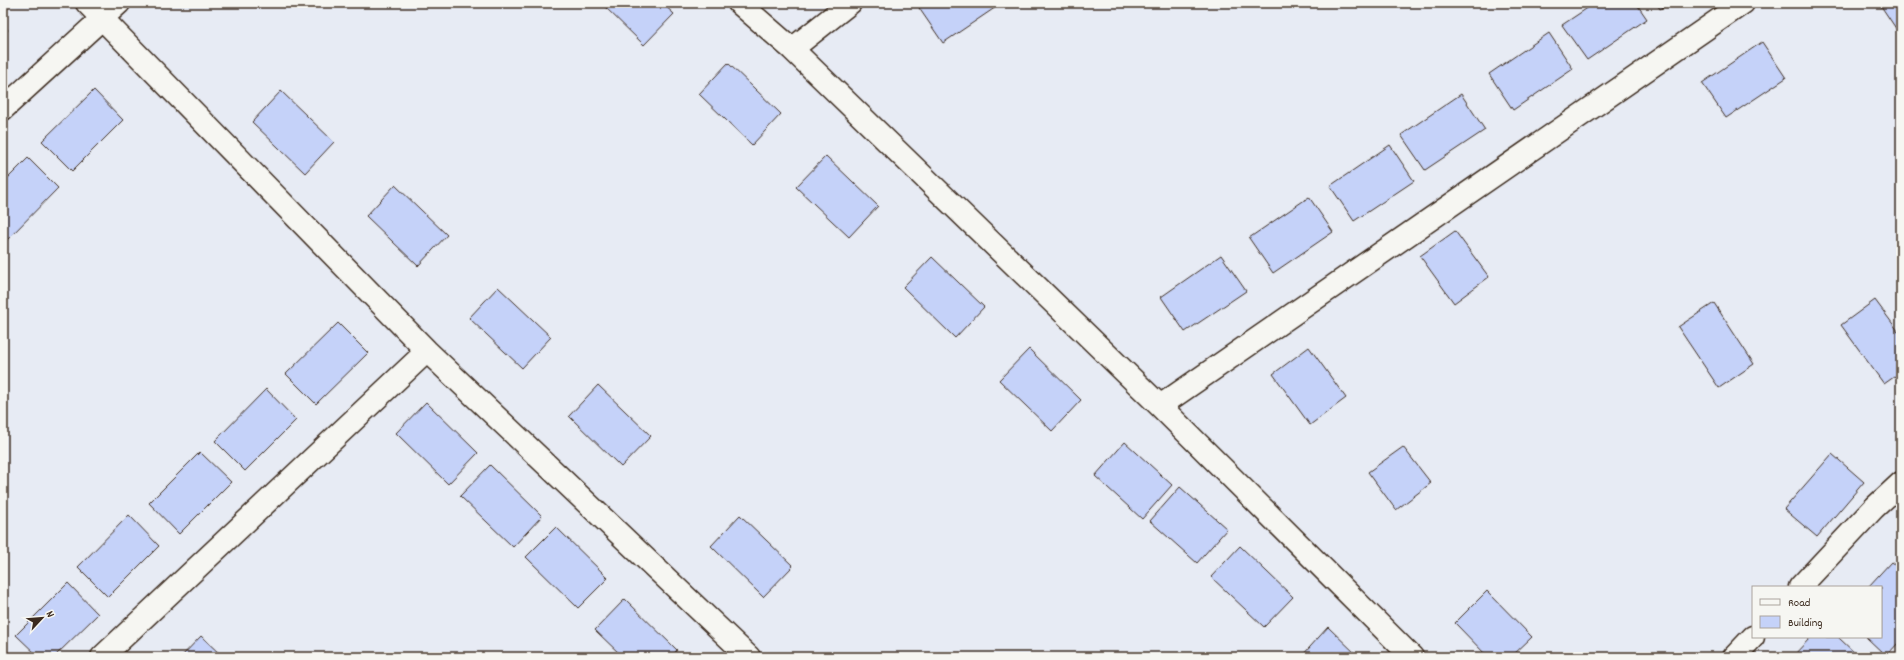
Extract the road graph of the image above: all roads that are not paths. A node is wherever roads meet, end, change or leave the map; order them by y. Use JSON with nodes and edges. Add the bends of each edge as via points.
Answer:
{"nodes":[{"id":1,"x":119,"y":3,"type":"edge"},
{"id":2,"x":738,"y":3,"type":"edge"},
{"id":3,"x":850,"y":3,"type":"edge"},
{"id":4,"x":1743,"y":3,"type":"edge"},
{"id":5,"x":95,"y":10,"type":"edge"},
{"id":6,"x":792,"y":48,"type":"junction"},
{"id":7,"x":3,"y":109,"type":"edge"},
{"id":8,"x":427,"y":352,"type":"junction"},
{"id":9,"x":1160,"y":406,"type":"junction"},
{"id":10,"x":1901,"y":483,"type":"edge"},
{"id":11,"x":1801,"y":586,"type":"edge"},
{"id":12,"x":1752,"y":637,"type":"edge"},
{"id":13,"x":111,"y":654,"type":"edge"},
{"id":14,"x":749,"y":657,"type":"edge"},
{"id":15,"x":1412,"y":657,"type":"edge"},
{"id":16,"x":1734,"y":657,"type":"edge"}],
"edges":[{"from":1,"to":5,"type":"street"},
{"from":2,"to":6,"type":"street"},
{"from":3,"to":6,"type":"street"},
{"from":4,"to":9,"type":"street"},
{"from":5,"to":7,"type":"street"},
{"from":5,"to":8,"type":"street"},
{"from":6,"to":9,"type":"street"},
{"from":8,"to":13,"type":"street"},
{"from":8,"to":14,"type":"street"},
{"from":9,"to":15,"type":"street"},
{"from":10,"to":11,"type":"street"},
{"from":12,"to":16,"type":"street"}]}
